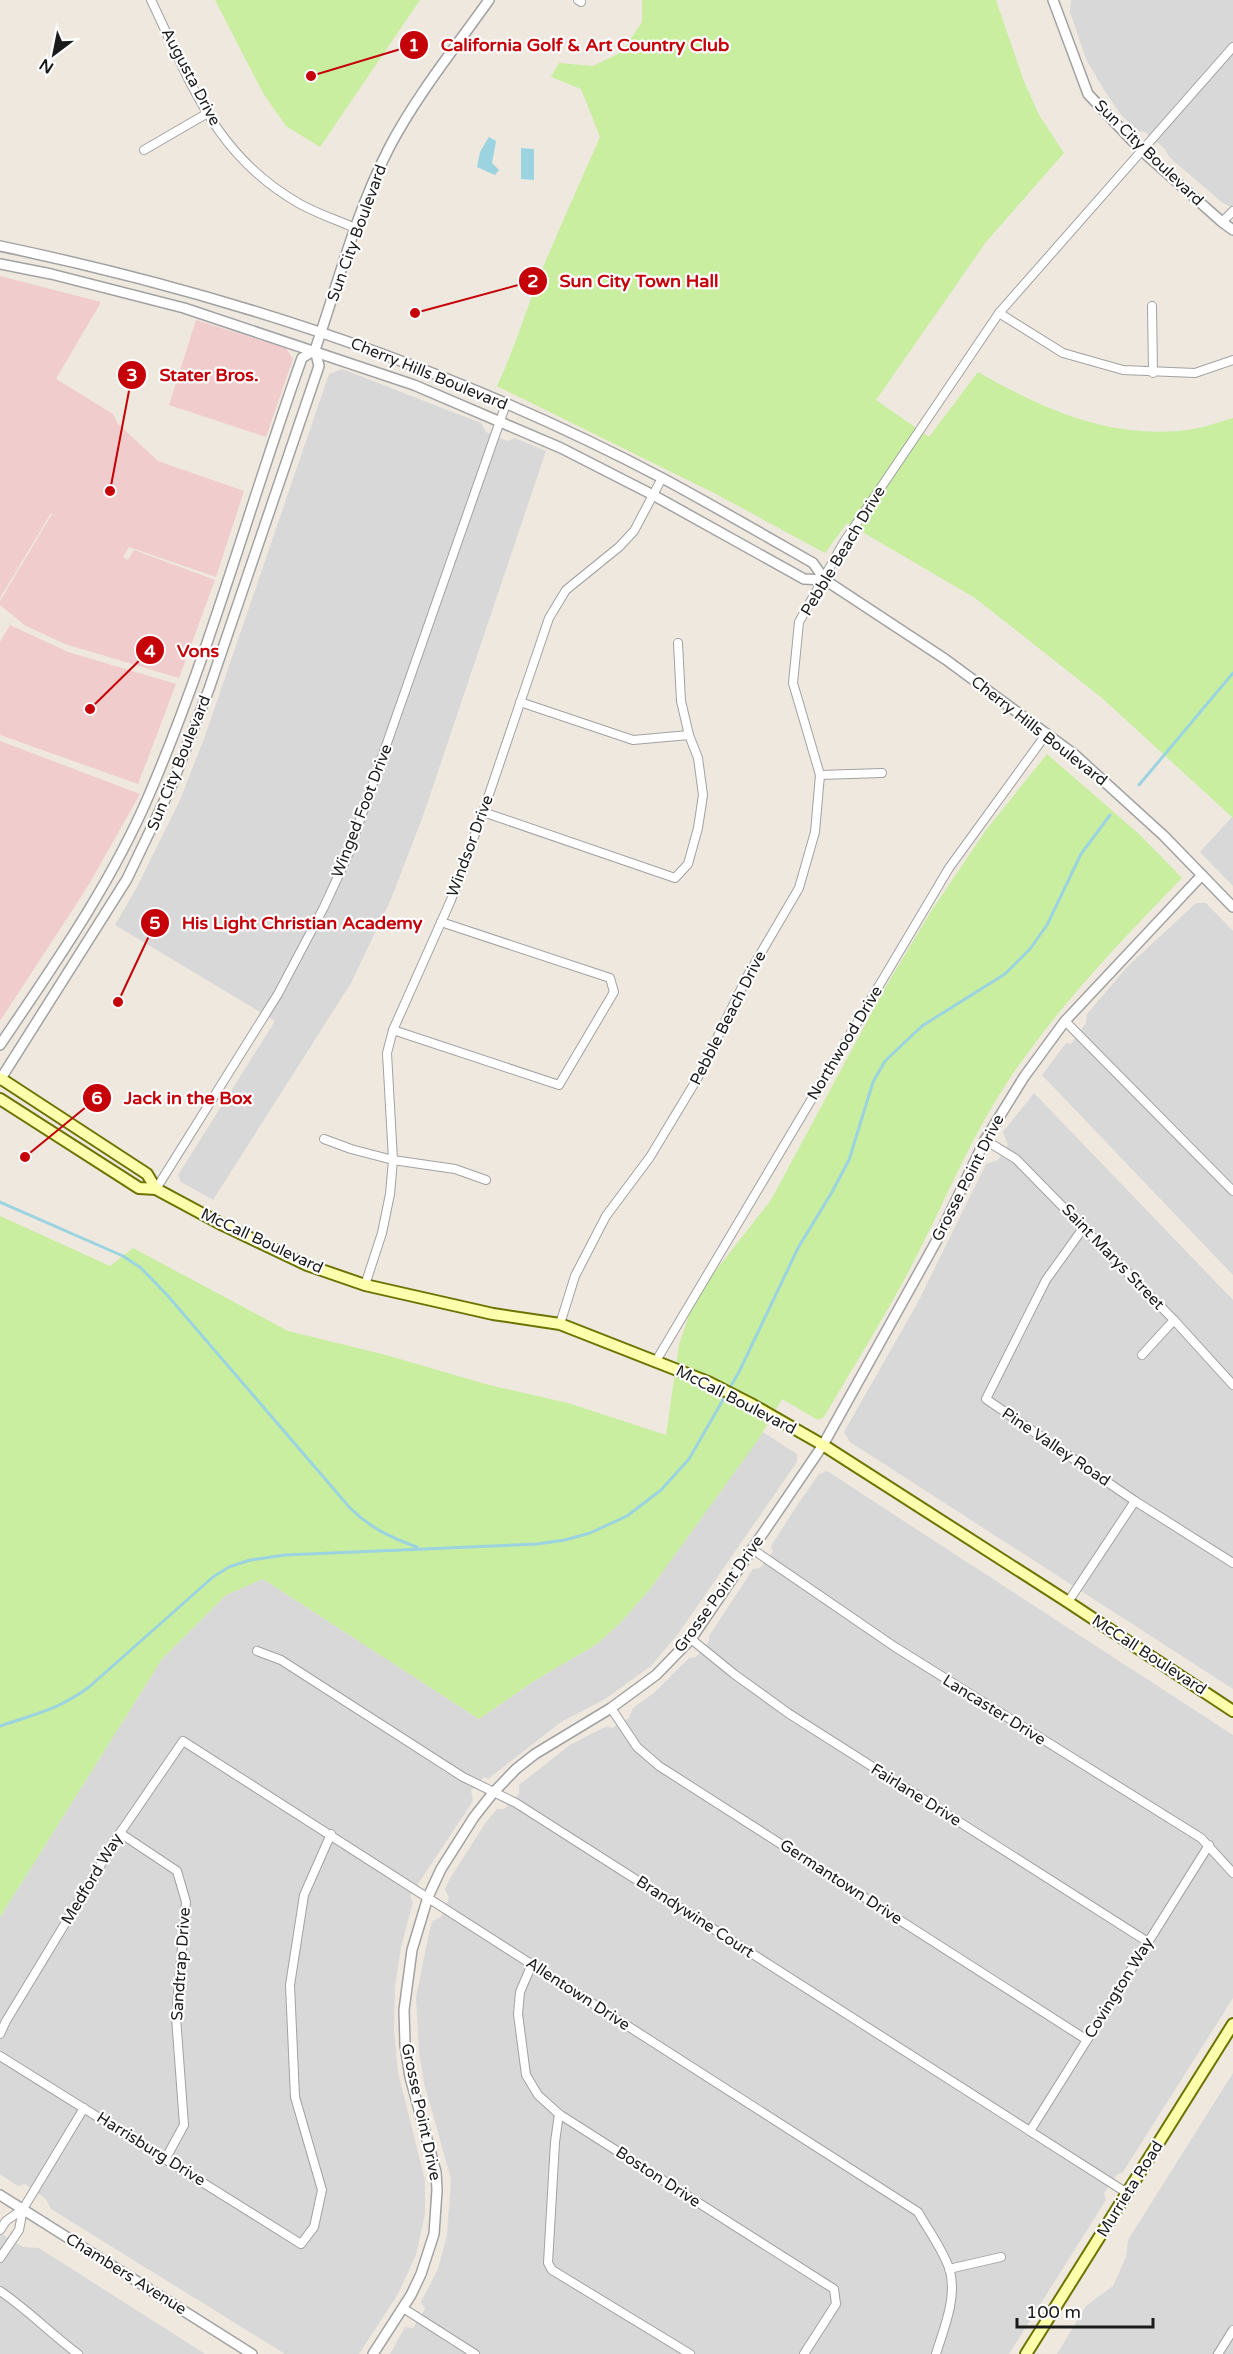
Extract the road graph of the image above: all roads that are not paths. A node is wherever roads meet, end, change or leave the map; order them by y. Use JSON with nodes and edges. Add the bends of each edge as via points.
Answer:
{"nodes":[{"id":1,"x":151,"y":0,"type":"edge"},
{"id":2,"x":489,"y":0,"type":"edge"},
{"id":3,"x":1053,"y":0,"type":"edge"},
{"id":4,"x":1233,"y":47,"type":"edge"},
{"id":5,"x":206,"y":114,"type":"junction"},
{"id":6,"x":144,"y":150,"type":"dead end"},
{"id":7,"x":1142,"y":151,"type":"junction"},
{"id":8,"x":1233,"y":211,"type":"edge"},
{"id":9,"x":1222,"y":222,"type":"junction"},
{"id":10,"x":356,"y":228,"type":"junction"},
{"id":11,"x":1233,"y":230,"type":"edge"},
{"id":12,"x":0,"y":246,"type":"edge"},
{"id":13,"x":0,"y":264,"type":"edge"},
{"id":14,"x":1152,"y":306,"type":"dead end"},
{"id":15,"x":999,"y":313,"type":"junction"},
{"id":16,"x":321,"y":332,"type":"junction"},
{"id":17,"x":315,"y":350,"type":"junction"},
{"id":18,"x":1233,"y":360,"type":"edge"},
{"id":19,"x":1153,"y":372,"type":"junction"},
{"id":20,"x":506,"y":404,"type":"junction"},
{"id":21,"x":501,"y":420,"type":"junction"},
{"id":22,"x":662,"y":478,"type":"junction"},
{"id":23,"x":653,"y":495,"type":"junction"},
{"id":24,"x":825,"y":579,"type":"junction"},
{"id":25,"x":678,"y":643,"type":"dead end"},
{"id":26,"x":520,"y":702,"type":"junction"},
{"id":27,"x":1047,"y":733,"type":"junction"},
{"id":28,"x":689,"y":735,"type":"junction"},
{"id":29,"x":882,"y":773,"type":"dead end"},
{"id":30,"x":820,"y":775,"type":"junction"},
{"id":31,"x":483,"y":812,"type":"junction"},
{"id":32,"x":1202,"y":874,"type":"junction"},
{"id":33,"x":1233,"y":907,"type":"edge"},
{"id":34,"x":441,"y":922,"type":"junction"},
{"id":35,"x":1065,"y":1021,"type":"junction"},
{"id":36,"x":393,"y":1030,"type":"junction"},
{"id":37,"x":0,"y":1045,"type":"edge"},
{"id":38,"x":0,"y":1078,"type":"edge"},
{"id":39,"x":0,"y":1099,"type":"edge"},
{"id":40,"x":324,"y":1139,"type":"dead end"},
{"id":41,"x":985,"y":1140,"type":"junction"},
{"id":42,"x":393,"y":1160,"type":"junction"},
{"id":43,"x":486,"y":1180,"type":"dead end"},
{"id":44,"x":156,"y":1189,"type":"junction"},
{"id":45,"x":1233,"y":1191,"type":"edge"},
{"id":46,"x":1084,"y":1227,"type":"junction"},
{"id":47,"x":365,"y":1285,"type":"junction"},
{"id":48,"x":1174,"y":1320,"type":"junction"},
{"id":49,"x":560,"y":1324,"type":"junction"},
{"id":50,"x":1142,"y":1355,"type":"dead end"},
{"id":51,"x":656,"y":1361,"type":"junction"},
{"id":52,"x":1233,"y":1385,"type":"edge"},
{"id":53,"x":823,"y":1445,"type":"junction"},
{"id":54,"x":1135,"y":1501,"type":"junction"},
{"id":55,"x":752,"y":1550,"type":"junction"},
{"id":56,"x":1233,"y":1563,"type":"edge"},
{"id":57,"x":1068,"y":1602,"type":"junction"},
{"id":58,"x":691,"y":1639,"type":"junction"},
{"id":59,"x":257,"y":1651,"type":"dead end"},
{"id":60,"x":611,"y":1708,"type":"junction"},
{"id":61,"x":1233,"y":1711,"type":"edge"},
{"id":62,"x":183,"y":1741,"type":"joint"},
{"id":63,"x":493,"y":1793,"type":"junction"},
{"id":64,"x":120,"y":1833,"type":"junction"},
{"id":65,"x":331,"y":1834,"type":"junction"},
{"id":66,"x":1209,"y":1845,"type":"junction"},
{"id":67,"x":1233,"y":1873,"type":"edge"},
{"id":68,"x":428,"y":1897,"type":"junction"},
{"id":69,"x":1148,"y":1942,"type":"junction"},
{"id":70,"x":532,"y":1964,"type":"junction"},
{"id":71,"x":1233,"y":2024,"type":"edge"},
{"id":72,"x":0,"y":2034,"type":"edge"},
{"id":73,"x":1087,"y":2040,"type":"junction"},
{"id":74,"x":0,"y":2056,"type":"edge"},
{"id":75,"x":84,"y":2108,"type":"junction"},
{"id":76,"x":559,"y":2114,"type":"junction"},
{"id":77,"x":1030,"y":2131,"type":"junction"},
{"id":78,"x":166,"y":2158,"type":"junction"},
{"id":79,"x":1127,"y":2193,"type":"junction"},
{"id":80,"x":0,"y":2195,"type":"edge"},
{"id":81,"x":22,"y":2209,"type":"junction"},
{"id":82,"x":0,"y":2230,"type":"edge"},
{"id":83,"x":1,"y":2255,"type":"edge"},
{"id":84,"x":1001,"y":2257,"type":"dead end"},
{"id":85,"x":949,"y":2269,"type":"junction"},
{"id":86,"x":0,"y":2291,"type":"edge"},
{"id":87,"x":402,"y":2308,"type":"junction"},
{"id":88,"x":1233,"y":2330,"type":"edge"},
{"id":89,"x":78,"y":2354,"type":"edge"},
{"id":90,"x":252,"y":2354,"type":"edge"},
{"id":91,"x":373,"y":2354,"type":"edge"},
{"id":92,"x":475,"y":2354,"type":"edge"},
{"id":93,"x":690,"y":2354,"type":"edge"},
{"id":94,"x":804,"y":2354,"type":"edge"},
{"id":95,"x":936,"y":2354,"type":"edge"},
{"id":96,"x":1026,"y":2354,"type":"edge"},
{"id":97,"x":1218,"y":2354,"type":"edge"}],
"edges":[{"from":1,"to":5,"type":"street","name":"Augusta Drive"},
{"from":2,"to":10,"type":"street","name":"Sun City Boulevard","via":[[390,147]]},
{"from":3,"to":7,"type":"street","name":"Sun City Boulevard","via":[[1088,94]]},
{"from":4,"to":7,"type":"street","name":"Pebble Beach Drive"},
{"from":5,"to":6,"type":"street"},
{"from":5,"to":10,"type":"street","name":"Augusta Drive","via":[[239,158],[269,184],[301,205]]},
{"from":7,"to":9,"type":"street","name":"Sun City Boulevard"},
{"from":7,"to":15,"type":"street","name":"Pebble Beach Drive"},
{"from":8,"to":9,"type":"street"},
{"from":9,"to":11,"type":"street","name":"Sun City Boulevard"},
{"from":10,"to":16,"type":"street","name":"Sun City Boulevard"},
{"from":12,"to":16,"type":"street","name":"Cherry Hills Boulevard","via":[[207,296]]},
{"from":13,"to":17,"type":"street","name":"Cherry Hills Boulevard","via":[[184,308]]},
{"from":14,"to":19,"type":"street"},
{"from":15,"to":19,"type":"street","via":[[1063,353],[1123,370]]},
{"from":15,"to":24,"type":"street","name":"Pebble Beach Drive","via":[[844,542]]},
{"from":16,"to":17,"type":"street","name":"Sun City Boulevard"},
{"from":16,"to":20,"type":"street","name":"Cherry Hills Boulevard"},
{"from":17,"to":21,"type":"street","name":"Cherry Hills Boulevard"},
{"from":17,"to":37,"type":"street","name":"Sun City Boulevard","via":[[302,358],[191,686],[148,796],[92,904]]},
{"from":17,"to":38,"type":"street","name":"Sun City Boulevard","via":[[319,366],[209,689],[171,787],[126,879]]},
{"from":18,"to":19,"type":"street","via":[[1195,373]]},
{"from":20,"to":21,"type":"street","name":"Winged Foot Drive"},
{"from":20,"to":22,"type":"street","name":"Cherry Hills Boulevard"},
{"from":21,"to":23,"type":"street","name":"Cherry Hills Boulevard"},
{"from":21,"to":44,"type":"street","name":"Winged Foot Drive","via":[[347,857],[278,994]]},
{"from":22,"to":23,"type":"street","name":"Windsor Drive"},
{"from":22,"to":24,"type":"street","name":"Cherry Hills Boulevard","via":[[813,564]]},
{"from":23,"to":24,"type":"street","name":"Cherry Hills Boulevard","via":[[804,579]]},
{"from":23,"to":26,"type":"street","name":"Windsor Drive","via":[[634,531],[620,547],[566,590],[549,618]]},
{"from":24,"to":27,"type":"street","name":"Cherry Hills Boulevard"},
{"from":24,"to":30,"type":"street","name":"Pebble Beach Drive","via":[[800,621],[793,683]]},
{"from":25,"to":28,"type":"street","via":[[681,701]]},
{"from":26,"to":28,"type":"street","via":[[633,740]]},
{"from":26,"to":31,"type":"street","name":"Windsor Drive"},
{"from":27,"to":32,"type":"street","name":"Cherry Hills Boulevard","via":[[1132,806]]},
{"from":27,"to":51,"type":"street","name":"Northwood Drive","via":[[949,868]]},
{"from":28,"to":31,"type":"street","via":[[698,758],[703,795],[687,864],[675,878]]},
{"from":29,"to":30,"type":"street"},
{"from":30,"to":49,"type":"street","name":"Pebble Beach Drive","via":[[815,832],[799,888],[748,975],[698,1079],[650,1157],[606,1216],[575,1276]]},
{"from":31,"to":34,"type":"street","name":"Windsor Drive"},
{"from":32,"to":33,"type":"street","name":"Cherry Hills Boulevard"},
{"from":32,"to":35,"type":"street","name":"Grosse Point Drive"},
{"from":34,"to":36,"type":"street","name":"Windsor Drive"},
{"from":34,"to":36,"type":"street","via":[[610,978],[614,992],[560,1085]]},
{"from":35,"to":41,"type":"street","name":"Grosse Point Drive","via":[[1036,1058]]},
{"from":35,"to":45,"type":"street"},
{"from":36,"to":42,"type":"street","name":"Windsor Drive","via":[[387,1053]]},
{"from":38,"to":44,"type":"main road","name":"McCall Boulevard","via":[[147,1174]]},
{"from":39,"to":44,"type":"main road","name":"McCall Boulevard","via":[[139,1188]]},
{"from":40,"to":42,"type":"street"},
{"from":41,"to":46,"type":"street","name":"Saint Marys Street","via":[[1016,1159]]},
{"from":41,"to":53,"type":"street","name":"Grosse Point Drive","via":[[937,1240]]},
{"from":42,"to":43,"type":"street","via":[[455,1169]]},
{"from":42,"to":47,"type":"street","name":"Windsor Drive","via":[[382,1233]]},
{"from":44,"to":47,"type":"main road","name":"McCall Boulevard","via":[[307,1265]]},
{"from":46,"to":48,"type":"street","name":"Saint Marys Street"},
{"from":46,"to":54,"type":"street","name":"Pine Valley Road","via":[[1046,1280],[986,1399]]},
{"from":47,"to":49,"type":"main road","name":"McCall Boulevard","via":[[493,1314]]},
{"from":48,"to":50,"type":"street"},
{"from":48,"to":52,"type":"street","name":"Saint Marys Street"},
{"from":49,"to":51,"type":"main road","name":"McCall Boulevard"},
{"from":51,"to":53,"type":"main road","name":"McCall Boulevard","via":[[708,1382]]},
{"from":53,"to":55,"type":"street","name":"Grosse Point Drive"},
{"from":53,"to":57,"type":"main road","name":"McCall Boulevard"},
{"from":54,"to":56,"type":"street","name":"Pine Valley Road"},
{"from":54,"to":57,"type":"street"},
{"from":55,"to":58,"type":"street","name":"Grosse Point Drive"},
{"from":55,"to":66,"type":"street","name":"Lancaster Drive","via":[[895,1647]]},
{"from":57,"to":61,"type":"main road","name":"McCall Boulevard"},
{"from":58,"to":60,"type":"street","name":"Grosse Point Drive","via":[[656,1675]]},
{"from":58,"to":69,"type":"street","name":"Fairlane Drive","via":[[788,1713]]},
{"from":59,"to":63,"type":"street","name":"Brandywine Court","via":[[281,1660]]},
{"from":60,"to":63,"type":"street","name":"Grosse Point Drive","via":[[535,1754]]},
{"from":60,"to":73,"type":"street","name":"Germantown Drive","via":[[637,1747],[659,1766]]},
{"from":62,"to":64,"type":"street","name":"Medford Way"},
{"from":62,"to":65,"type":"street","name":"Allentown Drive"},
{"from":63,"to":68,"type":"street","name":"Grosse Point Drive","via":[[457,1842]]},
{"from":63,"to":77,"type":"street","name":"Brandywine Court","via":[[526,1809]]},
{"from":64,"to":72,"type":"street","name":"Medford Way"},
{"from":64,"to":78,"type":"street","name":"Sandtrap Drive","via":[[177,1872],[186,1902],[176,2017],[184,2125]]},
{"from":65,"to":68,"type":"street","name":"Allentown Drive"},
{"from":65,"to":78,"type":"street","name":"Harrisburg Drive","via":[[303,1895],[290,1985],[296,2097],[322,2190],[314,2227],[301,2244]]},
{"from":66,"to":67,"type":"street","name":"Lancaster Drive"},
{"from":66,"to":69,"type":"street","name":"Covington Way"},
{"from":68,"to":70,"type":"street","name":"Allentown Drive"},
{"from":68,"to":87,"type":"street","name":"Grosse Point Drive","via":[[412,1950],[404,2010],[405,2045],[410,2077],[432,2151],[437,2206],[434,2234],[421,2274]]},
{"from":69,"to":73,"type":"street","name":"Covington Way"},
{"from":70,"to":76,"type":"street","name":"Boston Drive","via":[[520,1992],[518,2014],[526,2075],[538,2096]]},
{"from":70,"to":85,"type":"street","name":"Allentown Drive","via":[[918,2212]]},
{"from":71,"to":79,"type":"main road","name":"Murrieta Road"},
{"from":73,"to":77,"type":"street","name":"Covington Way"},
{"from":74,"to":75,"type":"street","name":"Harrisburg Drive"},
{"from":75,"to":78,"type":"street","name":"Harrisburg Drive"},
{"from":75,"to":81,"type":"street"},
{"from":76,"to":93,"type":"street","via":[[548,2263],[552,2270]]},
{"from":76,"to":94,"type":"street","name":"Boston Drive","via":[[834,2289],[836,2304]]},
{"from":77,"to":79,"type":"street","name":"Brandywine Court"},
{"from":79,"to":96,"type":"main road","name":"Murrieta Road"},
{"from":80,"to":81,"type":"street","name":"Chambers Avenue"},
{"from":81,"to":82,"type":"street","via":[[6,2220]]},
{"from":81,"to":83,"type":"street","via":[[19,2230]]},
{"from":81,"to":90,"type":"street","name":"Chambers Avenue"},
{"from":84,"to":85,"type":"street"},
{"from":85,"to":95,"type":"street","via":[[949,2313]]},
{"from":86,"to":89,"type":"street"},
{"from":87,"to":91,"type":"street","name":"Grosse Point Drive"},
{"from":87,"to":92,"type":"street"},
{"from":88,"to":97,"type":"street"}]}
